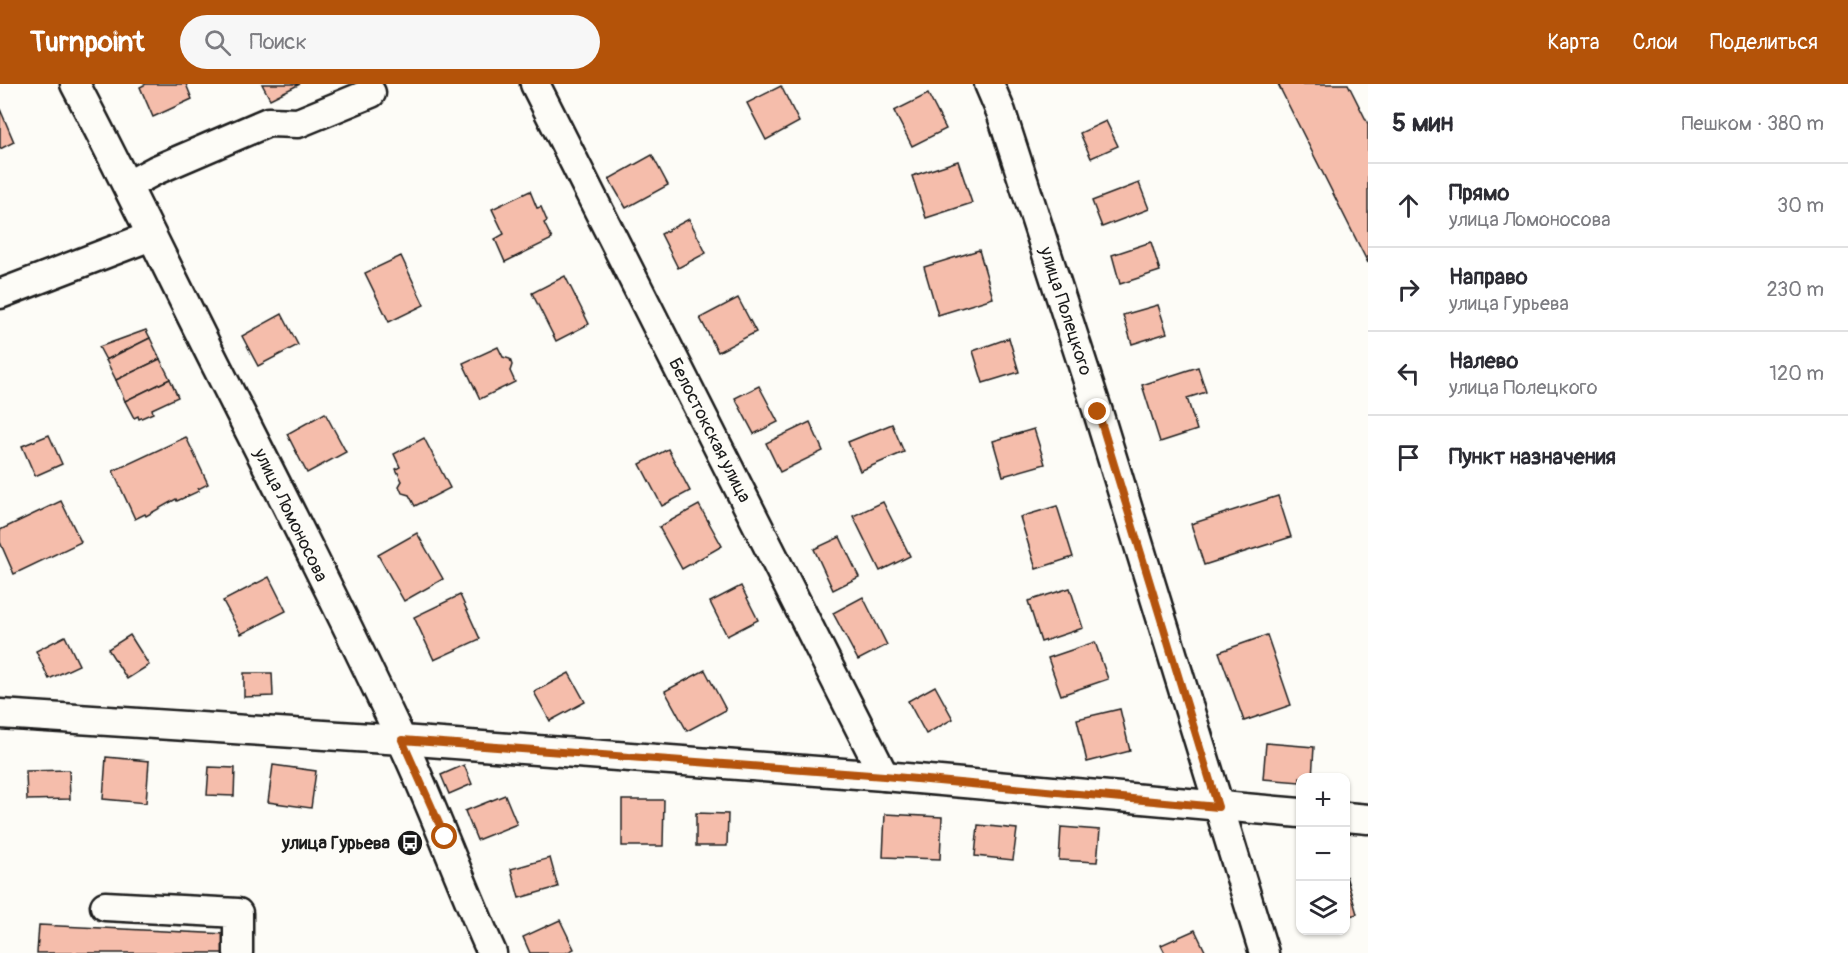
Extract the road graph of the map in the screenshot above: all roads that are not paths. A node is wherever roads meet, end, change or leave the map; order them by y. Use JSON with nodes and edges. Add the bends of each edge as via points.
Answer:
{"nodes":[{"id":1,"x":75,"y":84,"type":"edge"},
{"id":2,"x":535,"y":84,"type":"edge"},
{"id":3,"x":989,"y":84,"type":"edge"},
{"id":4,"x":371,"y":93,"type":"dead end"},
{"id":5,"x":128,"y":185,"type":"junction"},
{"id":6,"x":151,"y":236,"type":"junction"},
{"id":7,"x":0,"y":294,"type":"edge"},
{"id":8,"x":0,"y":714,"type":"edge"},
{"id":9,"x":402,"y":740,"type":"junction"},
{"id":10,"x":884,"y":776,"type":"junction"},
{"id":11,"x":1218,"y":807,"type":"junction"},
{"id":12,"x":1296,"y":813,"type":"edge"},
{"id":13,"x":1350,"y":817,"type":"edge"},
{"id":14,"x":1368,"y":819,"type":"edge"},
{"id":15,"x":105,"y":906,"type":"dead end"},
{"id":16,"x":238,"y":953,"type":"edge"},
{"id":17,"x":492,"y":953,"type":"edge"},
{"id":18,"x":1264,"y":953,"type":"edge"}],
"edges":[{"from":1,"to":5,"type":"street","name":"улица Ломоносова"},
{"from":2,"to":10,"type":"street","name":"Белостокская улица"},
{"from":3,"to":11,"type":"street","name":"улица Полецкого","via":[[1098,412]]},
{"from":4,"to":5,"type":"street","via":[[298,123],[268,122]]},
{"from":5,"to":6,"type":"street","name":"улица Ломоносова"},
{"from":6,"to":7,"type":"street"},
{"from":6,"to":9,"type":"street","name":"улица Ломоносова"},
{"from":8,"to":9,"type":"street"},
{"from":9,"to":10,"type":"street"},
{"from":9,"to":17,"type":"street","name":"улица Ломоносова"},
{"from":10,"to":11,"type":"street"},
{"from":11,"to":12,"type":"street"},
{"from":11,"to":18,"type":"street","name":"улица Полецкого"},
{"from":13,"to":14,"type":"street"},
{"from":15,"to":16,"type":"street","via":[[238,913]]}]}
